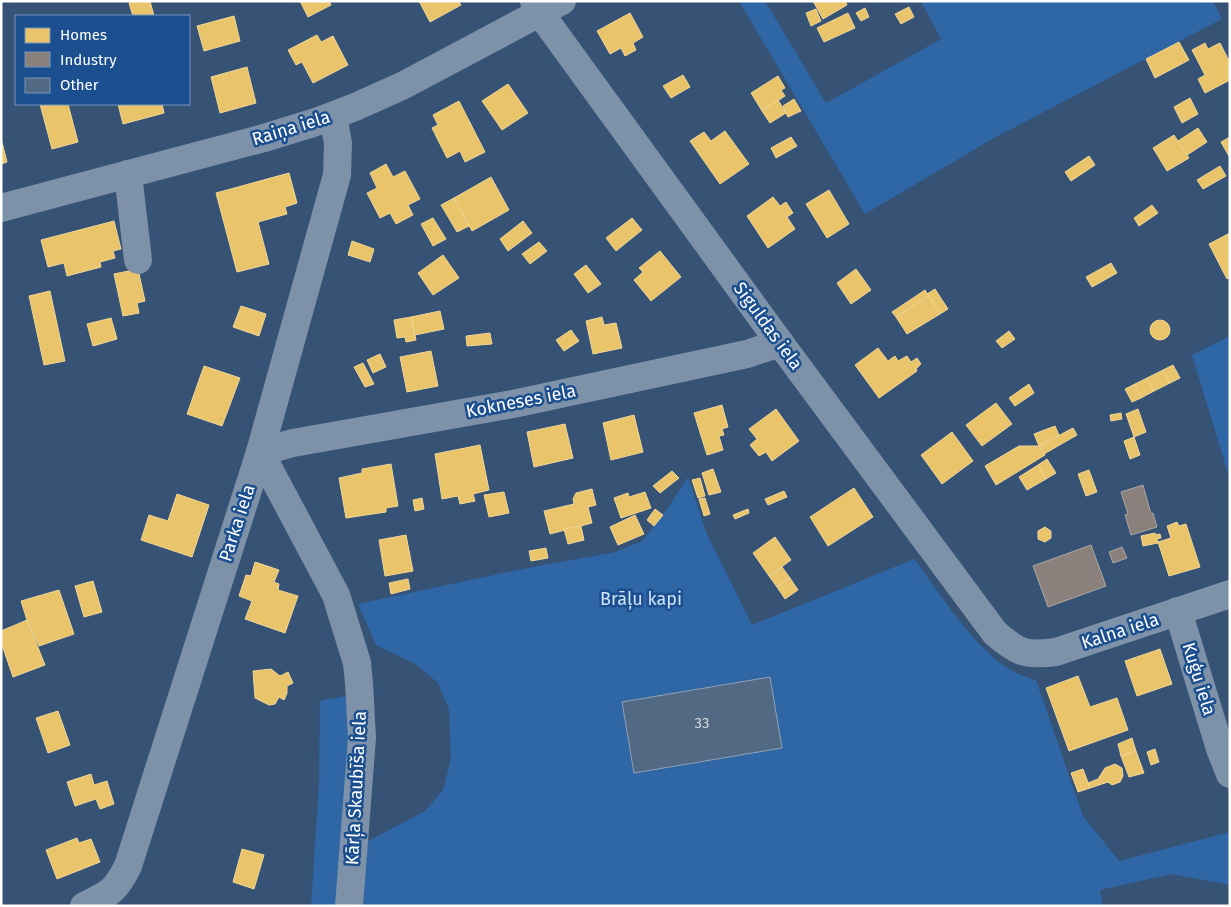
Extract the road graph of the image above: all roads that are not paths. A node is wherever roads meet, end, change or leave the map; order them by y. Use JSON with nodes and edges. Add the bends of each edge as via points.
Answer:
{"nodes":[{"id":1,"x":545,"y":5,"type":"edge"},
{"id":2,"x":333,"y":116,"type":"junction"},
{"id":3,"x":128,"y":174,"type":"junction"},
{"id":4,"x":1,"y":208,"type":"edge"},
{"id":5,"x":138,"y":260,"type":"dead end"},
{"id":6,"x":780,"y":343,"type":"junction"},
{"id":7,"x":260,"y":452,"type":"junction"},
{"id":8,"x":1230,"y":594,"type":"edge"},
{"id":9,"x":1178,"y":612,"type":"junction"},
{"id":10,"x":1011,"y":645,"type":"joint"},
{"id":11,"x":1230,"y":774,"type":"edge"},
{"id":12,"x":84,"y":906,"type":"edge"},
{"id":13,"x":349,"y":906,"type":"edge"}],
"edges":[{"from":1,"to":2,"type":"street","name":"Raiņa iela","via":[[402,86]]},
{"from":1,"to":6,"type":"street","name":"Siguldas iela"},
{"from":2,"to":3,"type":"street","name":"Raiņa iela"},
{"from":2,"to":7,"type":"street","name":"Parka iela","via":[[338,143],[337,175]]},
{"from":3,"to":4,"type":"street","name":"Raiņa iela"},
{"from":3,"to":5,"type":"street"},
{"from":6,"to":7,"type":"street","name":"Kokneses iela","via":[[747,354],[513,404],[293,443]]},
{"from":6,"to":10,"type":"street","name":"Siguldas iela","via":[[996,633]]},
{"from":7,"to":12,"type":"street","name":"Parka iela","via":[[128,866],[119,884],[108,895]]},
{"from":7,"to":13,"type":"street","name":"Kārļa Skaubīša iela","via":[[336,595],[357,663],[362,738]]},
{"from":8,"to":9,"type":"street","name":"Kalna iela"},
{"from":9,"to":10,"type":"street","name":"Kalna iela","via":[[1056,652],[1022,652]]},
{"from":9,"to":11,"type":"street","name":"Kuģu iela"}]}
